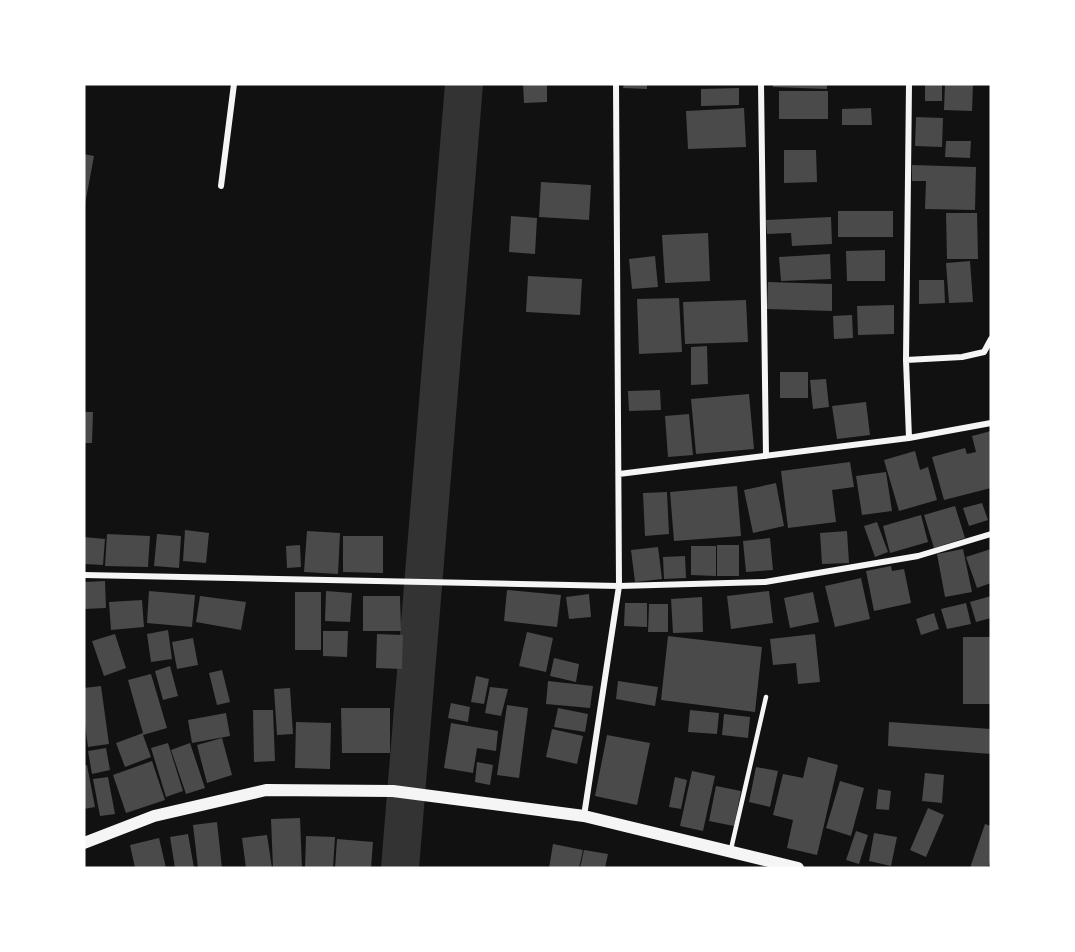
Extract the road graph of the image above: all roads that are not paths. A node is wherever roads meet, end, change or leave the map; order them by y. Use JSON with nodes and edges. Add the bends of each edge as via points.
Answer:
{"nodes":[{"id":1,"x":234,"y":84,"type":"edge"},
{"id":2,"x":616,"y":84,"type":"edge"},
{"id":3,"x":761,"y":84,"type":"edge"},
{"id":4,"x":909,"y":84,"type":"edge"},
{"id":5,"x":221,"y":186,"type":"dead end"},
{"id":6,"x":991,"y":339,"type":"edge"},
{"id":7,"x":906,"y":360,"type":"junction"},
{"id":8,"x":991,"y":423,"type":"edge"},
{"id":9,"x":909,"y":438,"type":"junction"},
{"id":10,"x":766,"y":456,"type":"junction"},
{"id":11,"x":619,"y":474,"type":"junction"},
{"id":12,"x":991,"y":534,"type":"edge"},
{"id":13,"x":84,"y":575,"type":"edge"},
{"id":14,"x":619,"y":586,"type":"junction"},
{"id":15,"x":766,"y":697,"type":"dead end"},
{"id":16,"x":584,"y":816,"type":"junction"},
{"id":17,"x":84,"y":843,"type":"edge"},
{"id":18,"x":731,"y":852,"type":"junction"},
{"id":19,"x":798,"y":868,"type":"edge"}],
"edges":[{"from":1,"to":5,"type":"street"},
{"from":2,"to":11,"type":"street"},
{"from":3,"to":10,"type":"street"},
{"from":4,"to":7,"type":"street"},
{"from":6,"to":7,"type":"street","via":[[984,352]]},
{"from":7,"to":9,"type":"street"},
{"from":8,"to":9,"type":"street"},
{"from":9,"to":10,"type":"street"},
{"from":10,"to":11,"type":"street"},
{"from":11,"to":14,"type":"street"},
{"from":12,"to":14,"type":"street","via":[[918,556],[765,582]]},
{"from":13,"to":14,"type":"street"},
{"from":14,"to":16,"type":"street"},
{"from":15,"to":18,"type":"lane"},
{"from":16,"to":17,"type":"main road","via":[[393,791],[266,790],[154,816]]},
{"from":16,"to":18,"type":"main road"},
{"from":18,"to":19,"type":"main road"}]}
